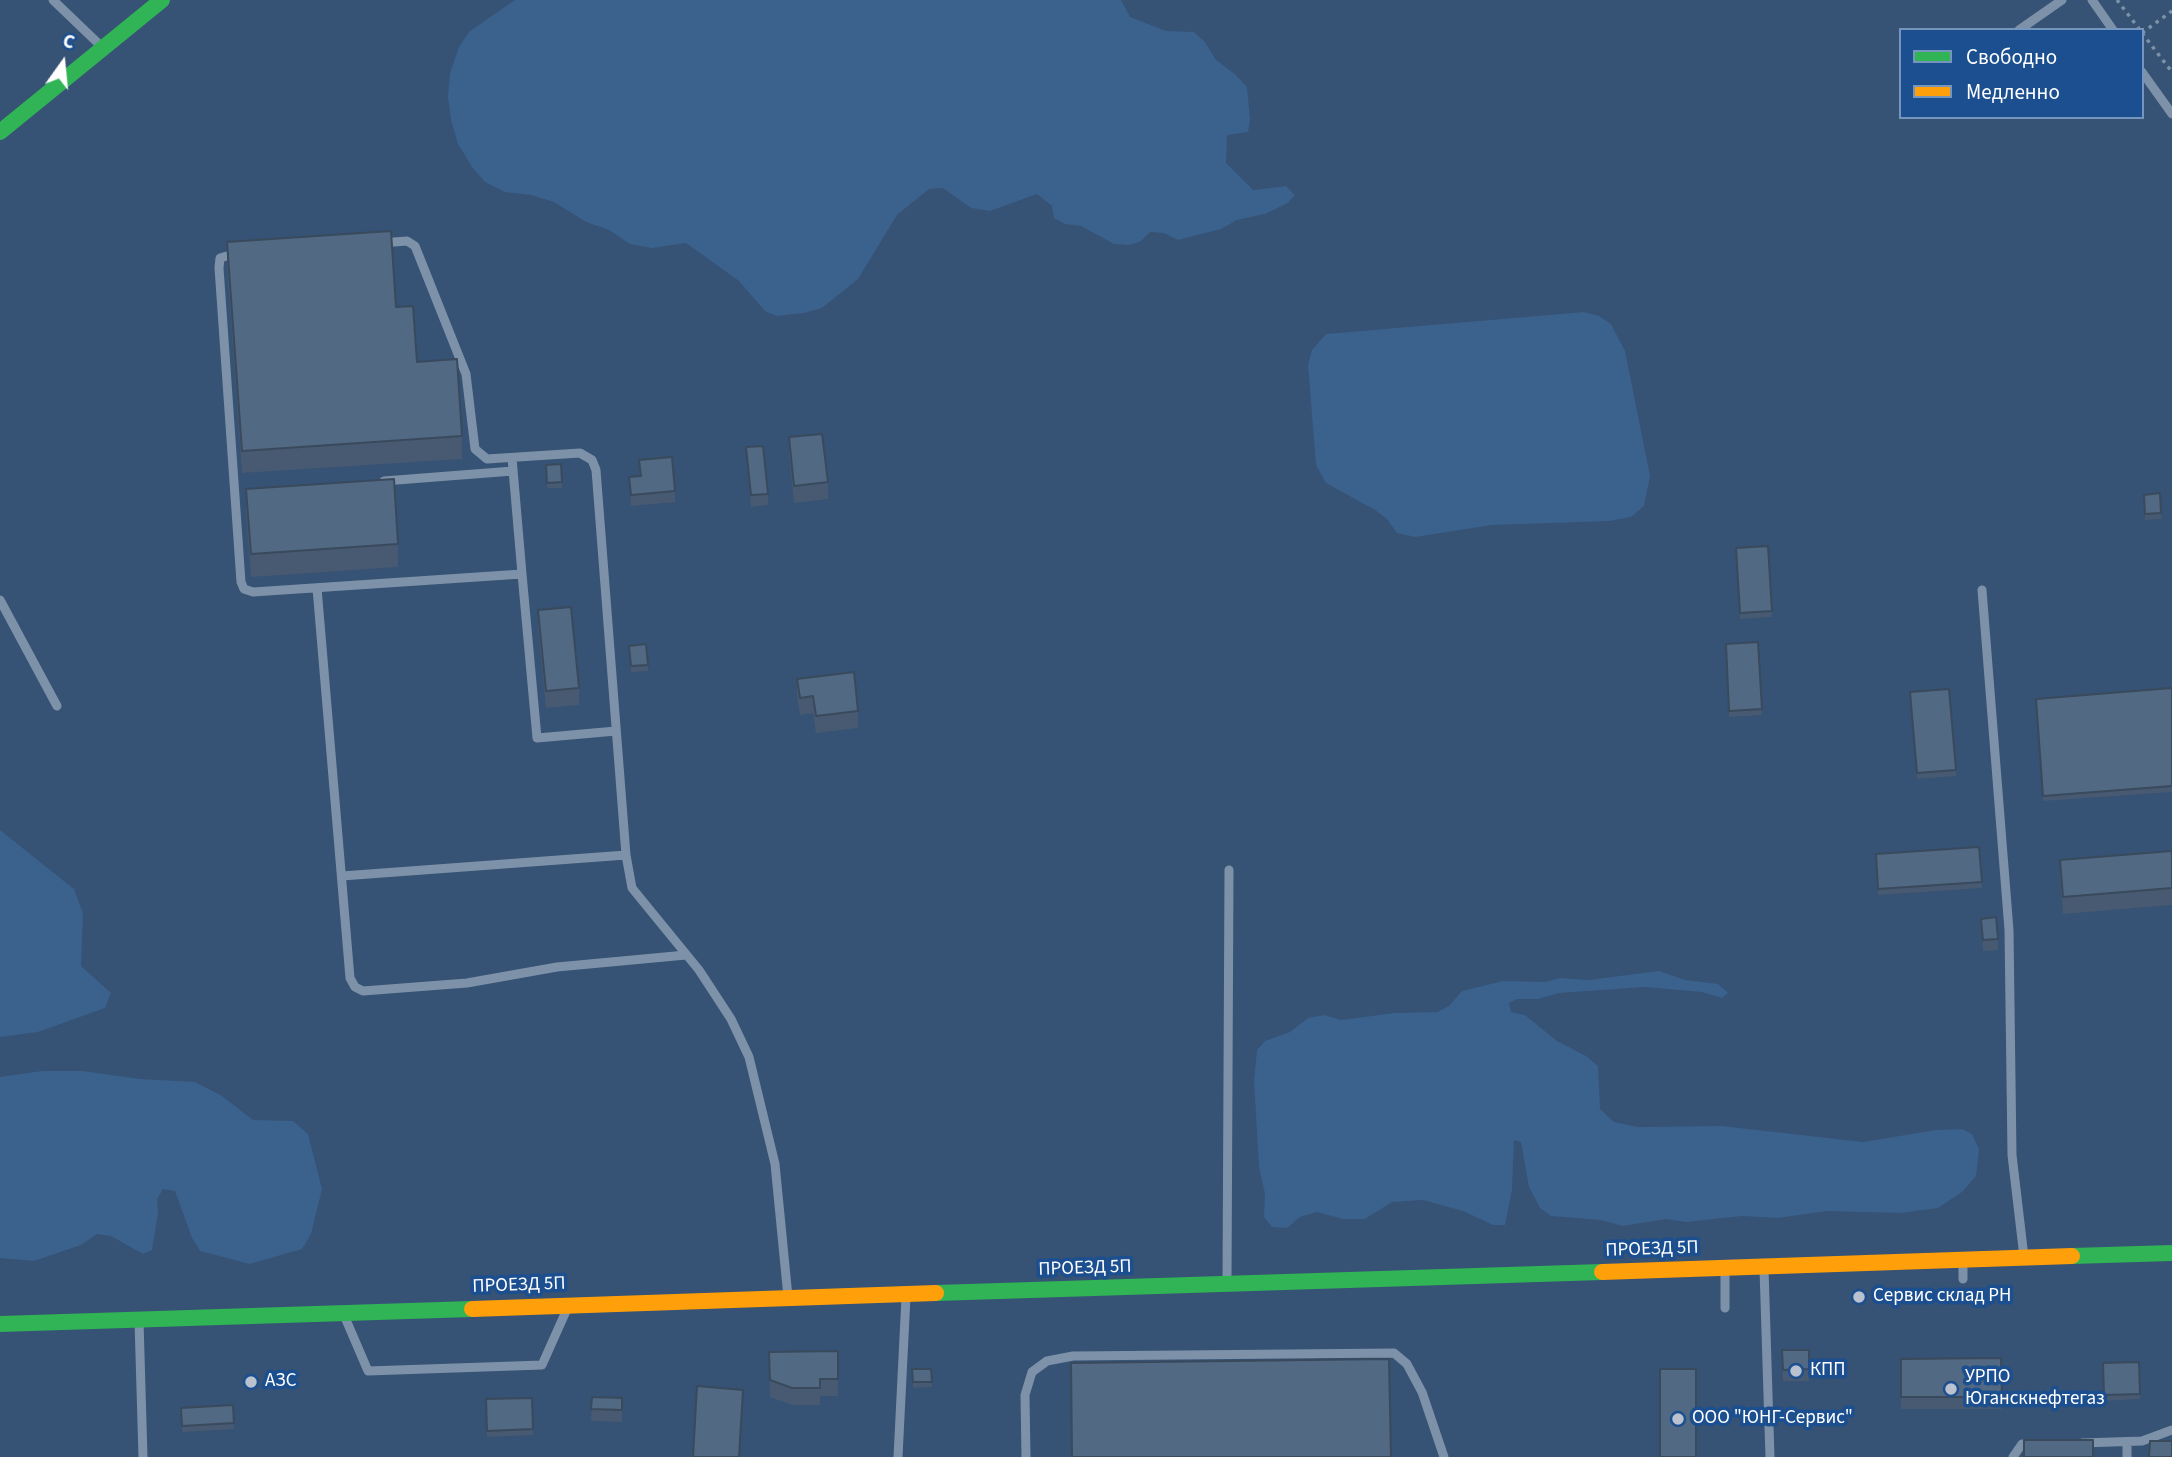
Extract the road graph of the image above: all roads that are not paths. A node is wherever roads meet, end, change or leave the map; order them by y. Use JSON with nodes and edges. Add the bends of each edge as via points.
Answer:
{"nodes":[{"id":1,"x":53,"y":0,"type":"edge"},
{"id":2,"x":162,"y":0,"type":"edge"},
{"id":3,"x":2062,"y":0,"type":"edge"},
{"id":4,"x":2092,"y":0,"type":"edge"},
{"id":5,"x":2022,"y":28,"type":"edge"},
{"id":6,"x":2112,"y":28,"type":"edge"},
{"id":7,"x":103,"y":48,"type":"junction"},
{"id":8,"x":2144,"y":75,"type":"edge"},
{"id":9,"x":2172,"y":114,"type":"edge"},
{"id":10,"x":0,"y":132,"type":"edge"},
{"id":11,"x":366,"y":244,"type":"edge"},
{"id":12,"x":255,"y":251,"type":"edge"},
{"id":13,"x":512,"y":458,"type":"junction"},
{"id":14,"x":513,"y":471,"type":"junction"},
{"id":15,"x":374,"y":482,"type":"edge"},
{"id":16,"x":250,"y":492,"type":"edge"},
{"id":17,"x":236,"y":493,"type":"junction"},
{"id":18,"x":522,"y":574,"type":"junction"},
{"id":19,"x":317,"y":588,"type":"junction"},
{"id":20,"x":1982,"y":590,"type":"dead end"},
{"id":21,"x":0,"y":600,"type":"edge"},
{"id":22,"x":57,"y":706,"type":"dead end"},
{"id":23,"x":616,"y":730,"type":"junction"},
{"id":24,"x":626,"y":855,"type":"junction"},
{"id":25,"x":1229,"y":870,"type":"dead end"},
{"id":26,"x":342,"y":876,"type":"junction"},
{"id":27,"x":686,"y":955,"type":"junction"},
{"id":28,"x":2172,"y":1253,"type":"edge"},
{"id":29,"x":2024,"y":1258,"type":"junction"},
{"id":30,"x":1963,"y":1261,"type":"junction"},
{"id":31,"x":1764,"y":1267,"type":"junction"},
{"id":32,"x":1725,"y":1269,"type":"junction"},
{"id":33,"x":1963,"y":1279,"type":"dead end"},
{"id":34,"x":1227,"y":1286,"type":"junction"},
{"id":35,"x":906,"y":1296,"type":"junction"},
{"id":36,"x":789,"y":1299,"type":"junction"},
{"id":37,"x":569,"y":1305,"type":"junction"},
{"id":38,"x":1725,"y":1308,"type":"dead end"},
{"id":39,"x":343,"y":1313,"type":"junction"},
{"id":40,"x":139,"y":1320,"type":"junction"},
{"id":41,"x":0,"y":1324,"type":"edge"},
{"id":42,"x":2172,"y":1430,"type":"edge"},
{"id":43,"x":2127,"y":1442,"type":"junction"},
{"id":44,"x":2074,"y":1443,"type":"edge"},
{"id":45,"x":2048,"y":1444,"type":"edge"},
{"id":46,"x":144,"y":1457,"type":"edge"},
{"id":47,"x":898,"y":1457,"type":"edge"},
{"id":48,"x":1026,"y":1457,"type":"edge"},
{"id":49,"x":1444,"y":1457,"type":"edge"},
{"id":50,"x":1770,"y":1457,"type":"edge"},
{"id":51,"x":2013,"y":1457,"type":"edge"},
{"id":52,"x":2127,"y":1457,"type":"edge"}],
"edges":[{"from":1,"to":7,"type":"lane"},
{"from":2,"to":7,"type":"street"},
{"from":3,"to":5,"type":"lane"},
{"from":4,"to":6,"type":"lane"},
{"from":7,"to":10,"type":"street"},
{"from":8,"to":9,"type":"lane"},
{"from":11,"to":13,"type":"lane","via":[[407,241],[415,246],[466,374],[475,449],[487,459]]},
{"from":12,"to":17,"type":"lane","via":[[227,253],[220,258],[219,268]]},
{"from":13,"to":14,"type":"lane"},
{"from":13,"to":23,"type":"lane","via":[[580,453],[592,460],[596,470]]},
{"from":14,"to":15,"type":"lane"},
{"from":14,"to":18,"type":"lane"},
{"from":16,"to":17,"type":"lane"},
{"from":17,"to":19,"type":"lane","via":[[244,589],[253,593]]},
{"from":18,"to":19,"type":"lane"},
{"from":18,"to":23,"type":"lane","via":[[537,738]]},
{"from":19,"to":26,"type":"lane"},
{"from":20,"to":29,"type":"lane","via":[[2009,930],[2012,1155]]},
{"from":21,"to":22,"type":"lane"},
{"from":23,"to":24,"type":"lane"},
{"from":24,"to":26,"type":"lane"},
{"from":24,"to":27,"type":"lane","via":[[632,887]]},
{"from":25,"to":34,"type":"lane"},
{"from":26,"to":27,"type":"lane","via":[[350,978],[363,991],[467,983],[556,967]]},
{"from":27,"to":36,"type":"lane","via":[[731,1019],[749,1057],[775,1164]]},
{"from":28,"to":29,"type":"street","name":"ПРОЕЗД 5П"},
{"from":29,"to":30,"type":"street","name":"ПРОЕЗД 5П"},
{"from":30,"to":31,"type":"street","name":"ПРОЕЗД 5П"},
{"from":30,"to":33,"type":"lane"},
{"from":31,"to":32,"type":"street","name":"ПРОЕЗД 5П"},
{"from":31,"to":50,"type":"lane"},
{"from":32,"to":34,"type":"street","name":"ПРОЕЗД 5П"},
{"from":32,"to":38,"type":"lane"},
{"from":34,"to":35,"type":"street","name":"ПРОЕЗД 5П"},
{"from":35,"to":36,"type":"street","name":"ПРОЕЗД 5П"},
{"from":35,"to":47,"type":"lane"},
{"from":36,"to":37,"type":"street","name":"ПРОЕЗД 5П"},
{"from":37,"to":39,"type":"street","name":"ПРОЕЗД 5П"},
{"from":37,"to":39,"type":"lane","via":[[542,1365],[368,1371]]},
{"from":39,"to":40,"type":"street","name":"ПРОЕЗД 5П"},
{"from":40,"to":41,"type":"street","name":"ПРОЕЗД 5П"},
{"from":40,"to":46,"type":"lane"},
{"from":42,"to":43,"type":"lane"},
{"from":43,"to":44,"type":"lane"},
{"from":43,"to":52,"type":"lane"},
{"from":45,"to":51,"type":"lane","via":[[2022,1444]]},
{"from":48,"to":49,"type":"lane","via":[[1025,1395],[1032,1372],[1047,1361],[1073,1356],[1381,1353],[1394,1353],[1407,1364],[1422,1392]]}]}
